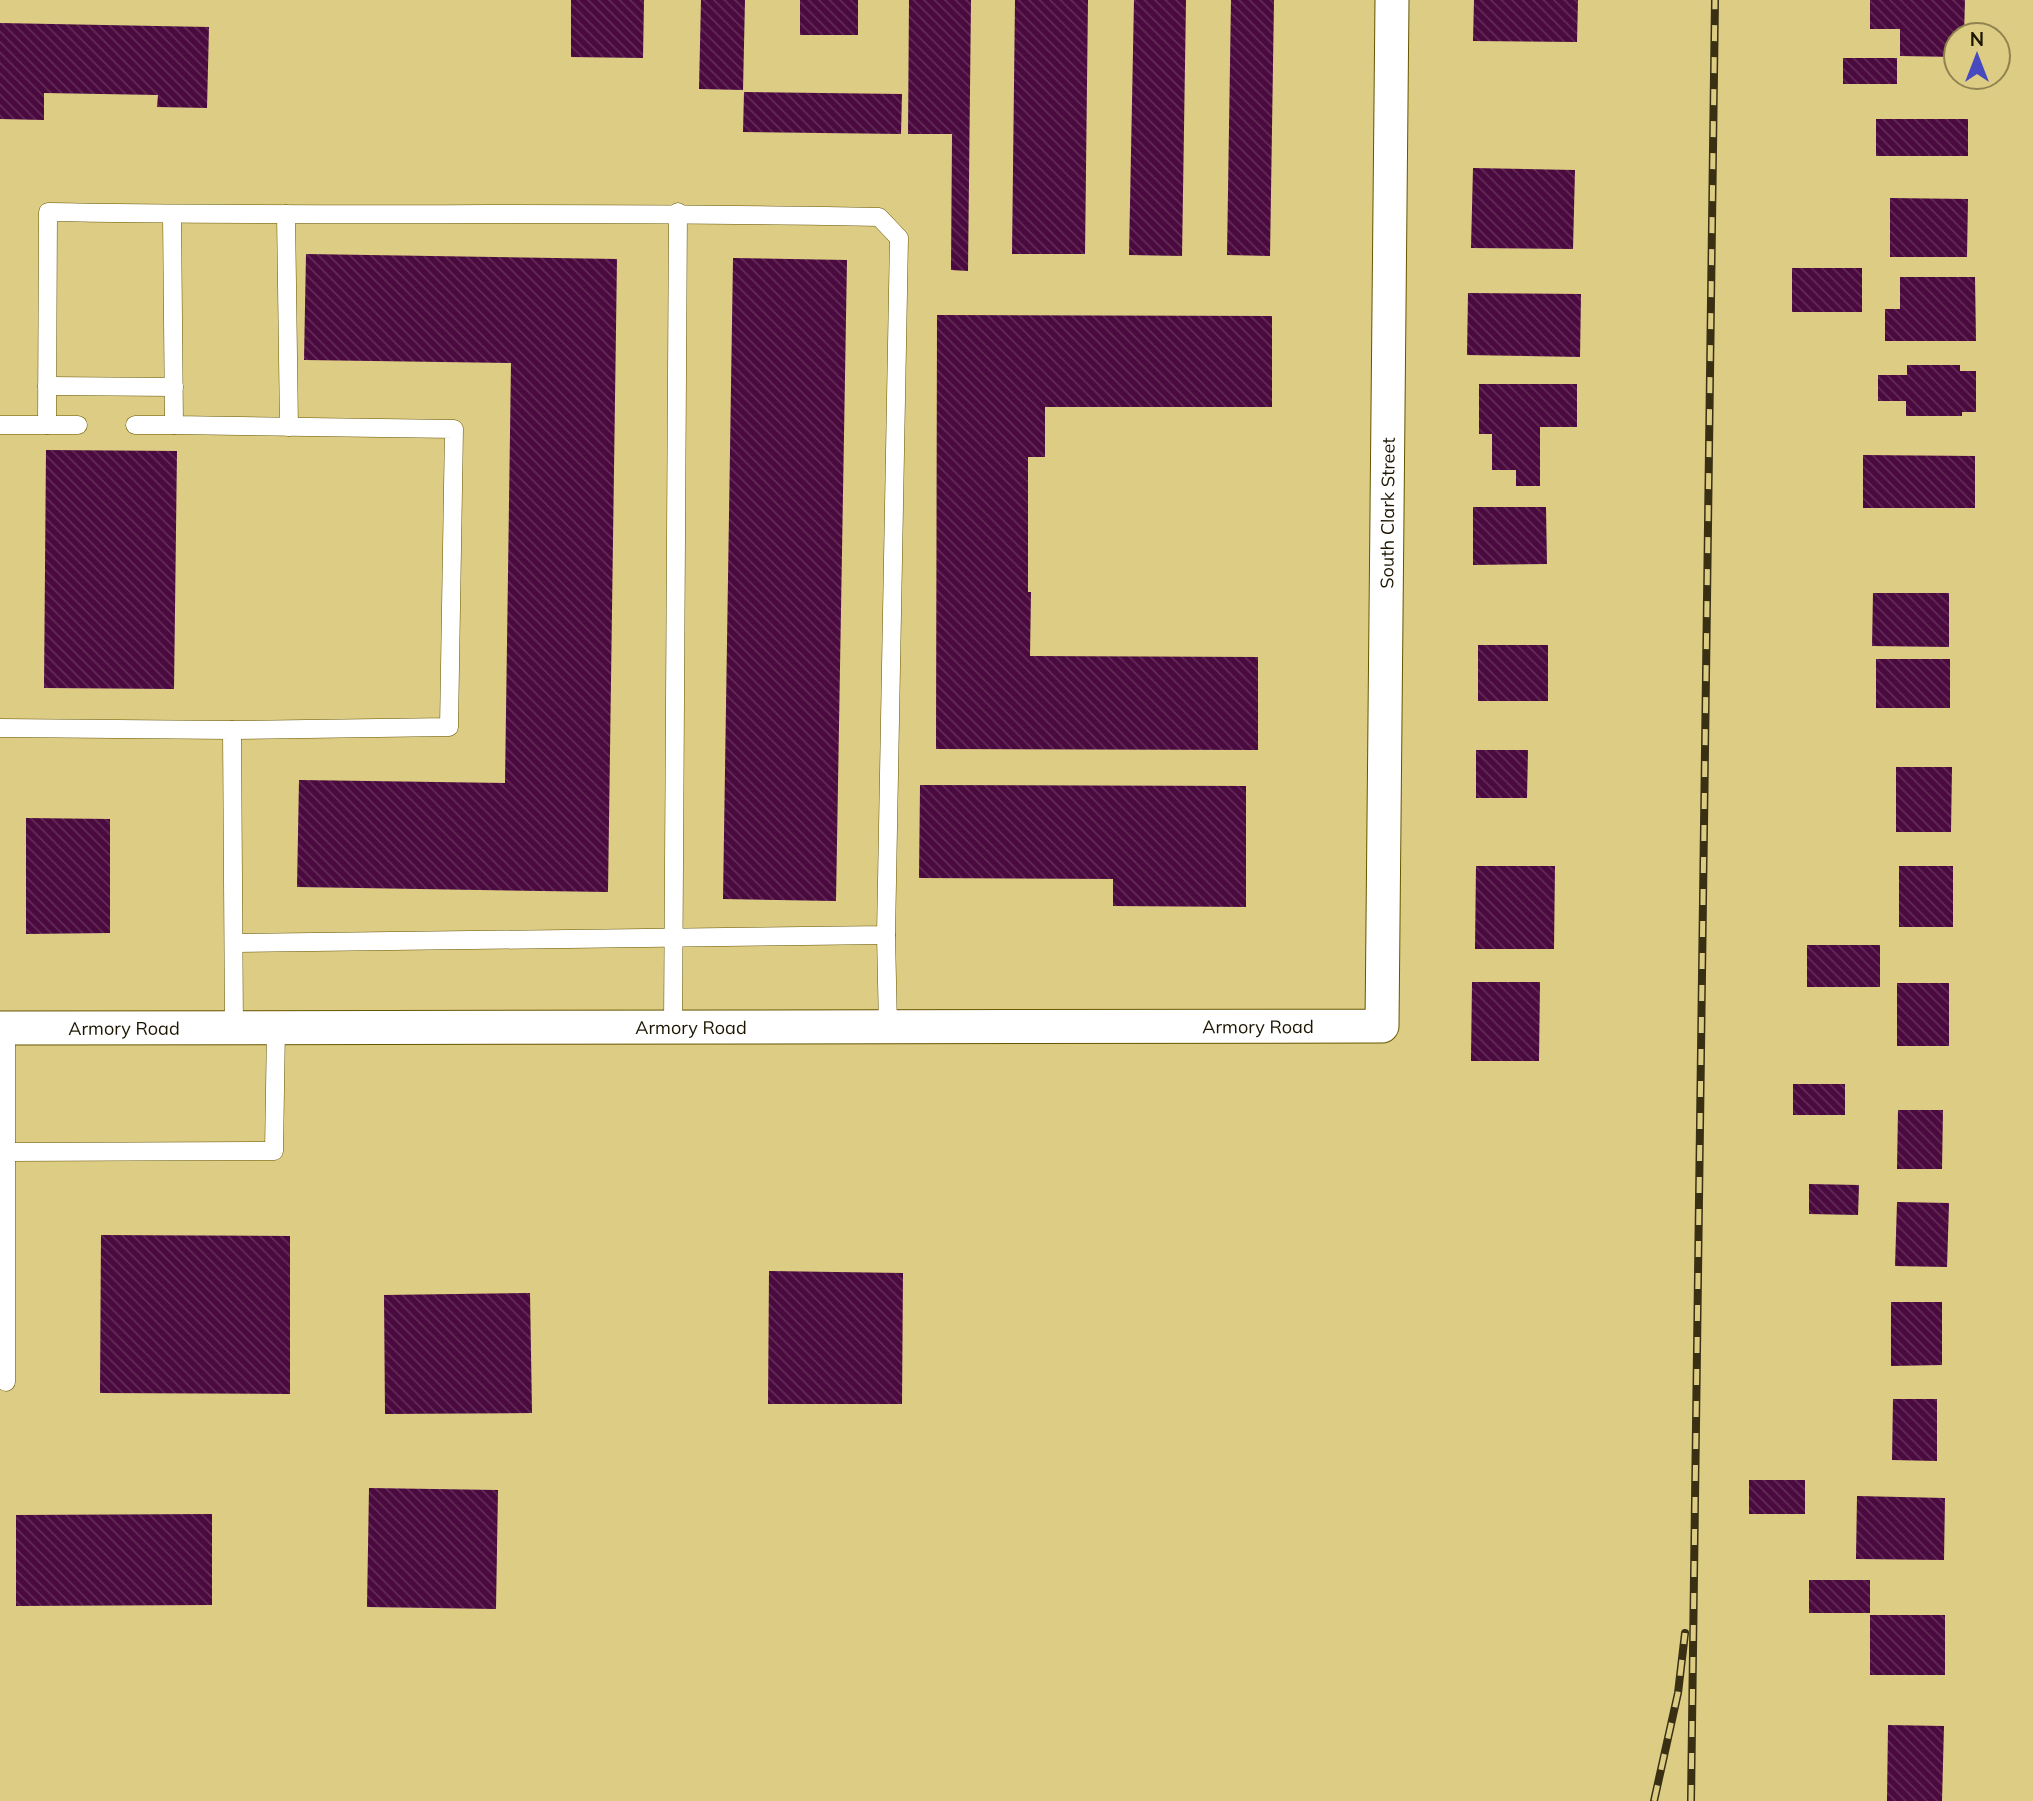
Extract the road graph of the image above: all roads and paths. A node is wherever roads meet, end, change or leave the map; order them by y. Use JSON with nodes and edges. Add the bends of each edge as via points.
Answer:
{"nodes":[{"id":1,"x":1392,"y":0,"type":"edge"},
{"id":2,"x":678,"y":212,"type":"junction"},
{"id":3,"x":172,"y":214,"type":"junction"},
{"id":4,"x":286,"y":214,"type":"junction"},
{"id":5,"x":47,"y":386,"type":"junction"},
{"id":6,"x":174,"y":387,"type":"junction"},
{"id":7,"x":0,"y":425,"type":"edge"},
{"id":8,"x":47,"y":425,"type":"junction"},
{"id":9,"x":78,"y":425,"type":"dead end"},
{"id":10,"x":135,"y":425,"type":"dead end"},
{"id":11,"x":174,"y":425,"type":"junction"},
{"id":12,"x":289,"y":427,"type":"junction"},
{"id":13,"x":0,"y":729,"type":"edge"},
{"id":14,"x":232,"y":730,"type":"junction"},
{"id":15,"x":886,"y":935,"type":"junction"},
{"id":16,"x":674,"y":937,"type":"junction"},
{"id":17,"x":235,"y":943,"type":"junction"},
{"id":18,"x":673,"y":1027,"type":"junction"},
{"id":19,"x":888,"y":1027,"type":"junction"},
{"id":20,"x":1382,"y":1027,"type":"joint"},
{"id":21,"x":3,"y":1028,"type":"edge"},
{"id":22,"x":234,"y":1028,"type":"junction"},
{"id":23,"x":276,"y":1028,"type":"junction"},
{"id":24,"x":7,"y":1152,"type":"junction"},
{"id":25,"x":3,"y":1266,"type":"edge"},
{"id":26,"x":6,"y":1382,"type":"dead end"}],
"edges":[{"from":1,"to":20,"type":"street","name":"South Clark Street"},
{"from":2,"to":4,"type":"lane"},
{"from":2,"to":15,"type":"lane","via":[[879,217],[899,238]]},
{"from":2,"to":16,"type":"lane"},
{"from":3,"to":4,"type":"lane"},
{"from":3,"to":5,"type":"lane","via":[[48,212]]},
{"from":3,"to":6,"type":"lane"},
{"from":4,"to":12,"type":"lane"},
{"from":5,"to":6,"type":"lane"},
{"from":5,"to":8,"type":"lane"},
{"from":6,"to":11,"type":"lane"},
{"from":7,"to":8,"type":"lane"},
{"from":8,"to":9,"type":"lane"},
{"from":10,"to":11,"type":"lane"},
{"from":11,"to":12,"type":"lane"},
{"from":12,"to":14,"type":"lane","via":[[454,429],[449,727]]},
{"from":13,"to":14,"type":"lane"},
{"from":14,"to":17,"type":"lane"},
{"from":15,"to":16,"type":"lane"},
{"from":15,"to":19,"type":"lane"},
{"from":16,"to":17,"type":"lane"},
{"from":16,"to":18,"type":"lane"},
{"from":17,"to":22,"type":"lane"},
{"from":18,"to":19,"type":"street","name":"Armory Road"},
{"from":18,"to":23,"type":"street","name":"Armory Road"},
{"from":19,"to":20,"type":"street","name":"Armory Road"},
{"from":21,"to":22,"type":"street","name":"Armory Road"},
{"from":21,"to":24,"type":"lane"},
{"from":22,"to":23,"type":"street","name":"Armory Road"},
{"from":23,"to":24,"type":"lane","via":[[274,1151]]},
{"from":24,"to":25,"type":"lane"},
{"from":25,"to":26,"type":"lane"}]}
